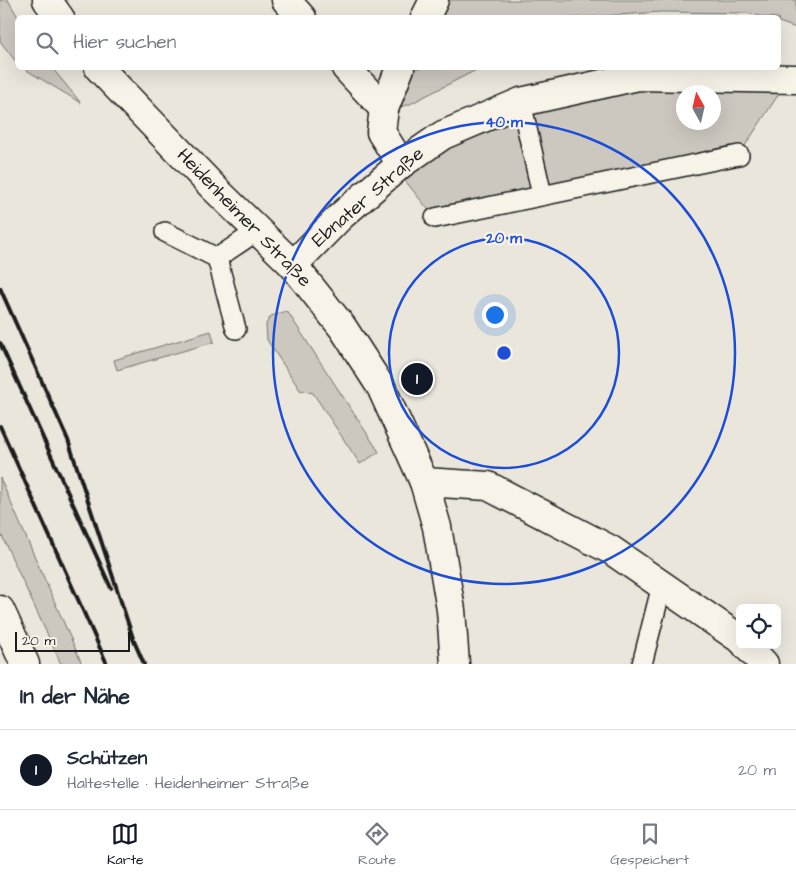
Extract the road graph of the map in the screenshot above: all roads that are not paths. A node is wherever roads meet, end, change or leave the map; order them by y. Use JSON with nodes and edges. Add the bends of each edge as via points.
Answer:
{"nodes":[{"id":1,"x":47,"y":0,"type":"edge"},
{"id":2,"x":286,"y":0,"type":"edge"},
{"id":3,"x":434,"y":0,"type":"edge"},
{"id":4,"x":58,"y":15,"type":"edge"},
{"id":5,"x":299,"y":15,"type":"edge"},
{"id":6,"x":426,"y":15,"type":"edge"},
{"id":7,"x":101,"y":70,"type":"edge"},
{"id":8,"x":348,"y":70,"type":"edge"},
{"id":9,"x":399,"y":70,"type":"edge"},
{"id":10,"x":796,"y":79,"type":"edge"},
{"id":11,"x":520,"y":102,"type":"junction"},
{"id":12,"x":384,"y":109,"type":"junction"},
{"id":13,"x":739,"y":155,"type":"dead end"},
{"id":14,"x":400,"y":164,"type":"junction"},
{"id":15,"x":542,"y":195,"type":"junction"},
{"id":16,"x":435,"y":218,"type":"dead end"},
{"id":17,"x":257,"y":231,"type":"junction"},
{"id":18,"x":165,"y":232,"type":"dead end"},
{"id":19,"x":217,"y":258,"type":"junction"},
{"id":20,"x":293,"y":265,"type":"junction"},
{"id":21,"x":236,"y":329,"type":"dead end"},
{"id":22,"x":424,"y":482,"type":"junction"},
{"id":23,"x":662,"y":585,"type":"junction"},
{"id":24,"x":0,"y":610,"type":"edge"},
{"id":25,"x":736,"y":636,"type":"edge"},
{"id":26,"x":750,"y":649,"type":"edge"},
{"id":27,"x":25,"y":664,"type":"edge"},
{"id":28,"x":455,"y":664,"type":"edge"},
{"id":29,"x":642,"y":664,"type":"edge"},
{"id":30,"x":764,"y":664,"type":"edge"}],
"edges":[{"from":1,"to":4,"type":"main road"},
{"from":2,"to":5,"type":"main road"},
{"from":3,"to":6,"type":"main road"},
{"from":7,"to":17,"type":"main road","name":"Heidenheimer Straße"},
{"from":8,"to":12,"type":"main road"},
{"from":9,"to":12,"type":"main road"},
{"from":10,"to":11,"type":"main road","name":"Ebnater Straße","via":[[638,76]]},
{"from":11,"to":14,"type":"main road","name":"Ebnater Straße","via":[[443,135]]},
{"from":11,"to":15,"type":"lane"},
{"from":12,"to":14,"type":"main road","via":[[381,132]]},
{"from":13,"to":15,"type":"lane"},
{"from":14,"to":20,"type":"main road","name":"Ebnater Straße","via":[[341,216]]},
{"from":15,"to":16,"type":"lane"},
{"from":17,"to":19,"type":"lane"},
{"from":17,"to":20,"type":"main road","name":"Heidenheimer Straße"},
{"from":18,"to":19,"type":"lane"},
{"from":19,"to":21,"type":"lane"},
{"from":20,"to":22,"type":"main road","name":"Heidenheimer Straße","via":[[343,328],[381,387]]},
{"from":22,"to":23,"type":"main road","via":[[488,486],[611,550]]},
{"from":22,"to":28,"type":"main road","name":"Heidenheimer Straße","via":[[437,527],[450,600]]},
{"from":23,"to":25,"type":"main road"},
{"from":23,"to":29,"type":"lane"},
{"from":24,"to":27,"type":"main road"},
{"from":26,"to":30,"type":"main road"}]}
